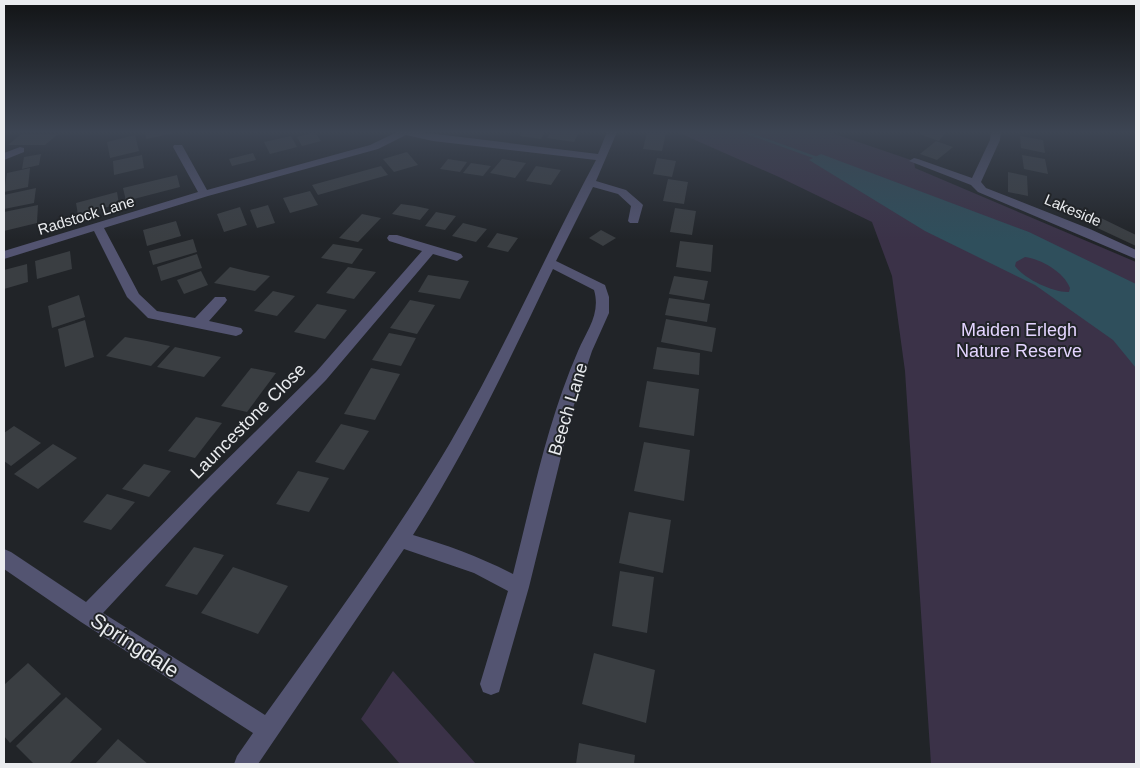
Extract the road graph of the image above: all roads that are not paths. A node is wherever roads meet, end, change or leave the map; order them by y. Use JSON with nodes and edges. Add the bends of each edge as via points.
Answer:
{"nodes":[{"id":1,"x":190,"y":168,"type":"edge"},
{"id":2,"x":299,"y":168,"type":"edge"},
{"id":3,"x":597,"y":168,"type":"edge"},
{"id":4,"x":933,"y":168,"type":"edge"},
{"id":5,"x":983,"y":168,"type":"edge"},
{"id":6,"x":589,"y":182,"type":"junction"},
{"id":7,"x":976,"y":183,"type":"junction"},
{"id":8,"x":204,"y":194,"type":"junction"},
{"id":9,"x":634,"y":221,"type":"dead end"},
{"id":10,"x":98,"y":227,"type":"junction"},
{"id":11,"x":394,"y":238,"type":"dead end"},
{"id":12,"x":430,"y":248,"type":"junction"},
{"id":13,"x":4,"y":255,"type":"edge"},
{"id":14,"x":1136,"y":255,"type":"edge"},
{"id":15,"x":457,"y":256,"type":"dead end"},
{"id":16,"x":550,"y":262,"type":"junction"},
{"id":17,"x":220,"y":300,"type":"dead end"},
{"id":18,"x":198,"y":324,"type":"junction"},
{"id":19,"x":236,"y":331,"type":"dead end"},
{"id":20,"x":399,"y":539,"type":"junction"},
{"id":21,"x":4,"y":558,"type":"edge"},
{"id":22,"x":519,"y":587,"type":"junction"},
{"id":23,"x":88,"y":616,"type":"junction"},
{"id":24,"x":491,"y":684,"type":"dead end"},
{"id":25,"x":268,"y":730,"type":"junction"},
{"id":26,"x":245,"y":764,"type":"edge"}],
"edges":[{"from":1,"to":8,"type":"street"},
{"from":2,"to":8,"type":"street","name":"Radstock Lane"},
{"from":3,"to":6,"type":"street"},
{"from":4,"to":7,"type":"street","name":"Lakeside"},
{"from":5,"to":7,"type":"street"},
{"from":6,"to":9,"type":"street","via":[[622,192],[637,205]]},
{"from":6,"to":16,"type":"street"},
{"from":7,"to":14,"type":"street","name":"Lakeside","via":[[982,190]]},
{"from":8,"to":10,"type":"street","name":"Radstock Lane"},
{"from":10,"to":13,"type":"street","name":"Radstock Lane"},
{"from":10,"to":18,"type":"street","via":[[134,297],[153,315]]},
{"from":11,"to":12,"type":"street"},
{"from":12,"to":15,"type":"street"},
{"from":12,"to":23,"type":"street","name":"Launcestone Close","via":[[321,376]]},
{"from":16,"to":20,"type":"street","via":[[466,428]]},
{"from":16,"to":22,"type":"street","name":"Beech Lane","via":[[600,288],[604,300],[603,315],[585,351],[564,414]]},
{"from":17,"to":18,"type":"street"},
{"from":18,"to":19,"type":"street"},
{"from":20,"to":22,"type":"street","via":[[481,567]]},
{"from":20,"to":25,"type":"street"},
{"from":21,"to":23,"type":"street","name":"Springdale"},
{"from":22,"to":24,"type":"street","name":"Beech Lane"},
{"from":23,"to":25,"type":"street","name":"Springdale"},
{"from":25,"to":26,"type":"street"}]}
